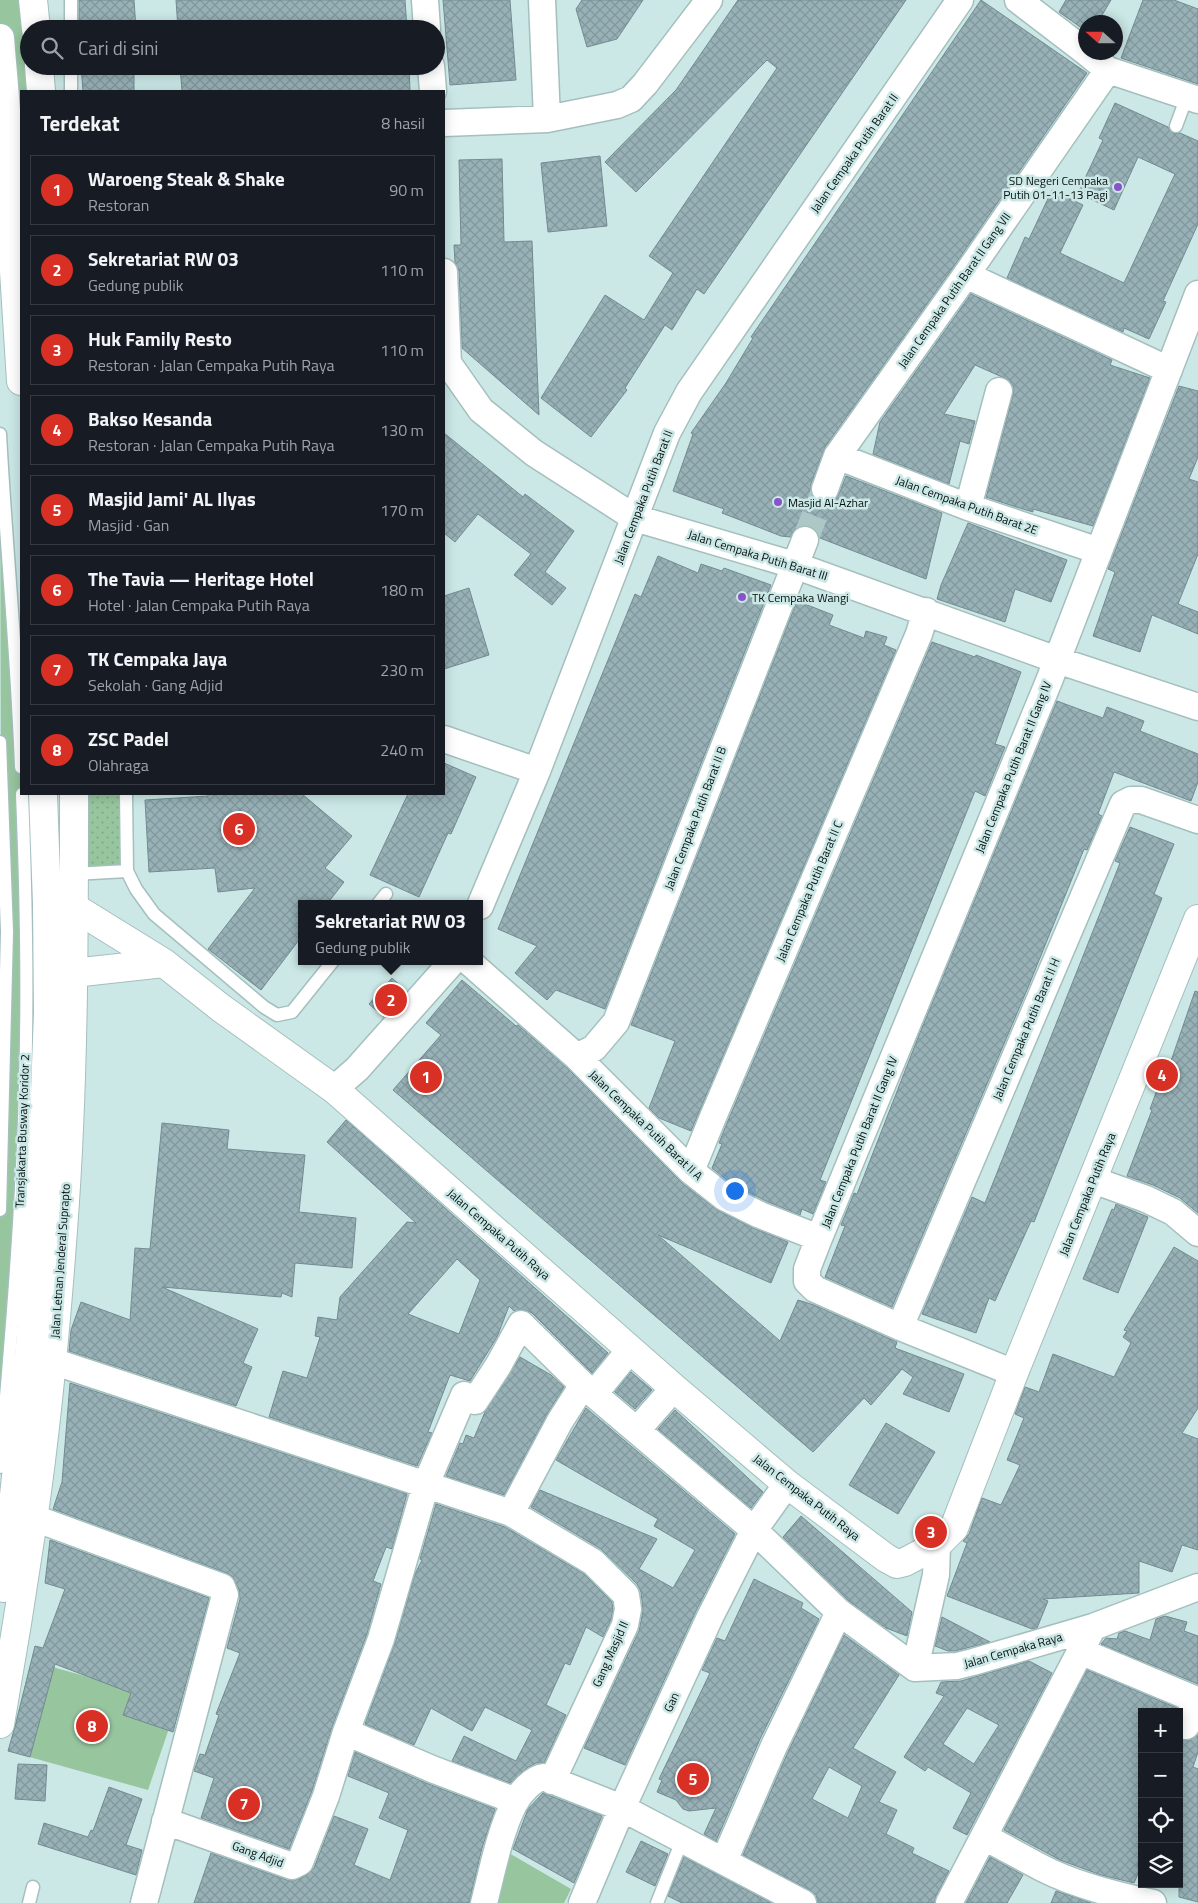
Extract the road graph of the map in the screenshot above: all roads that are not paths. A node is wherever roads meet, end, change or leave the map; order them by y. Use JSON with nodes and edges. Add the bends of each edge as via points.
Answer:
{"nodes":[{"id":1,"x":33,"y":0,"type":"edge"},
{"id":2,"x":71,"y":0,"type":"edge"},
{"id":3,"x":424,"y":0,"type":"edge"},
{"id":4,"x":542,"y":0,"type":"edge"},
{"id":5,"x":710,"y":0,"type":"edge"},
{"id":6,"x":960,"y":0,"type":"edge"},
{"id":7,"x":1018,"y":0,"type":"edge"},
{"id":8,"x":35,"y":20,"type":"edge"},
{"id":9,"x":71,"y":20,"type":"edge"},
{"id":10,"x":426,"y":20,"type":"edge"},
{"id":11,"x":0,"y":38,"type":"edge"},
{"id":12,"x":1078,"y":46,"type":"edge"},
{"id":13,"x":1096,"y":60,"type":"edge"},
{"id":14,"x":1108,"y":70,"type":"junction"},
{"id":15,"x":40,"y":75,"type":"edge"},
{"id":16,"x":71,"y":75,"type":"edge"},
{"id":17,"x":432,"y":75,"type":"edge"},
{"id":18,"x":41,"y":90,"type":"edge"},
{"id":19,"x":71,"y":90,"type":"edge"},
{"id":20,"x":433,"y":90,"type":"edge"},
{"id":21,"x":1192,"y":98,"type":"edge"},
{"id":22,"x":547,"y":118,"type":"junction"},
{"id":23,"x":445,"y":123,"type":"edge"},
{"id":24,"x":1176,"y":126,"type":"dead end"},
{"id":25,"x":966,"y":275,"type":"junction"},
{"id":26,"x":1198,"y":294,"type":"edge"},
{"id":27,"x":445,"y":295,"type":"edge"},
{"id":28,"x":20,"y":365,"type":"edge"},
{"id":29,"x":1169,"y":370,"type":"junction"},
{"id":30,"x":1000,"y":391,"type":"dead end"},
{"id":31,"x":0,"y":434,"type":"edge"},
{"id":32,"x":837,"y":456,"type":"junction"},
{"id":33,"x":825,"y":489,"type":"tunnel mouth"},
{"id":34,"x":968,"y":507,"type":"junction"},
{"id":35,"x":635,"y":518,"type":"junction"},
{"id":36,"x":805,"y":540,"type":"tunnel mouth"},
{"id":37,"x":1099,"y":551,"type":"junction"},
{"id":38,"x":794,"y":565,"type":"junction"},
{"id":39,"x":926,"y":611,"type":"junction"},
{"id":40,"x":1057,"y":660,"type":"junction"},
{"id":41,"x":1198,"y":707,"type":"edge"},
{"id":42,"x":20,"y":738,"type":"edge"},
{"id":43,"x":445,"y":739,"type":"edge"},
{"id":44,"x":0,"y":742,"type":"edge"},
{"id":45,"x":537,"y":771,"type":"junction"},
{"id":46,"x":22,"y":795,"type":"edge"},
{"id":47,"x":43,"y":795,"type":"edge"},
{"id":48,"x":74,"y":795,"type":"edge"},
{"id":49,"x":126,"y":795,"type":"edge"},
{"id":50,"x":1198,"y":820,"type":"edge"},
{"id":51,"x":127,"y":871,"type":"junction"},
{"id":52,"x":74,"y":874,"type":"junction"},
{"id":53,"x":483,"y":900,"type":"edge"},
{"id":54,"x":75,"y":908,"type":"junction"},
{"id":55,"x":1198,"y":919,"type":"edge"},
{"id":56,"x":164,"y":963,"type":"junction"},
{"id":57,"x":330,"y":965,"type":"edge"},
{"id":58,"x":449,"y":965,"type":"edge"},
{"id":59,"x":473,"y":965,"type":"edge"},
{"id":60,"x":73,"y":973,"type":"junction"},
{"id":61,"x":578,"y":1057,"type":"junction"},
{"id":62,"x":334,"y":1089,"type":"junction"},
{"id":63,"x":68,"y":1126,"type":"junction"},
{"id":64,"x":43,"y":1147,"type":"junction"},
{"id":65,"x":691,"y":1171,"type":"junction"},
{"id":66,"x":1092,"y":1180,"type":"junction"},
{"id":67,"x":0,"y":1210,"type":"edge"},
{"id":68,"x":1198,"y":1233,"type":"edge"},
{"id":69,"x":819,"y":1238,"type":"junction"},
{"id":70,"x":900,"y":1327,"type":"junction"},
{"id":71,"x":630,"y":1350,"type":"junction"},
{"id":72,"x":52,"y":1361,"type":"junction"},
{"id":73,"x":1014,"y":1373,"type":"junction"},
{"id":74,"x":674,"y":1388,"type":"junction"},
{"id":75,"x":588,"y":1390,"type":"junction"},
{"id":76,"x":636,"y":1430,"type":"junction"},
{"id":77,"x":0,"y":1467,"type":"edge"},
{"id":78,"x":426,"y":1484,"type":"junction"},
{"id":79,"x":787,"y":1484,"type":"junction"},
{"id":80,"x":511,"y":1513,"type":"junction"},
{"id":81,"x":34,"y":1518,"type":"junction"},
{"id":82,"x":754,"y":1530,"type":"junction"},
{"id":83,"x":937,"y":1545,"type":"junction"},
{"id":84,"x":1198,"y":1587,"type":"edge"},
{"id":85,"x":0,"y":1610,"type":"edge"},
{"id":86,"x":839,"y":1612,"type":"junction"},
{"id":87,"x":1093,"y":1627,"type":"junction"},
{"id":88,"x":1080,"y":1651,"type":"junction"},
{"id":89,"x":915,"y":1668,"type":"junction"},
{"id":90,"x":0,"y":1724,"type":"edge"},
{"id":91,"x":346,"y":1732,"type":"junction"},
{"id":92,"x":1188,"y":1733,"type":"edge"},
{"id":93,"x":552,"y":1781,"type":"junction"},
{"id":94,"x":516,"y":1801,"type":"junction"},
{"id":95,"x":622,"y":1808,"type":"junction"},
{"id":96,"x":165,"y":1821,"type":"junction"},
{"id":97,"x":984,"y":1837,"type":"junction"},
{"id":98,"x":679,"y":1848,"type":"dead end"},
{"id":99,"x":724,"y":1861,"type":"junction"},
{"id":100,"x":33,"y":1887,"type":"dead end"},
{"id":101,"x":1145,"y":1896,"type":"edge"},
{"id":102,"x":29,"y":1903,"type":"edge"},
{"id":103,"x":144,"y":1903,"type":"edge"},
{"id":104,"x":484,"y":1903,"type":"edge"},
{"id":105,"x":582,"y":1903,"type":"edge"},
{"id":106,"x":657,"y":1903,"type":"edge"},
{"id":107,"x":804,"y":1903,"type":"edge"},
{"id":108,"x":949,"y":1903,"type":"edge"}],
"edges":[{"from":1,"to":8,"type":"main road"},
{"from":2,"to":9,"type":"lane"},
{"from":3,"to":10,"type":"street"},
{"from":4,"to":22,"type":"street"},
{"from":5,"to":22,"type":"street","via":[[631,99],[616,105]]},
{"from":6,"to":35,"type":"street","name":"Jalan Cempaka Putih Barat II","via":[[689,392],[667,432]]},
{"from":7,"to":12,"type":"street"},
{"from":11,"to":28,"type":"main road","via":[[10,158]]},
{"from":13,"to":14,"type":"street"},
{"from":14,"to":21,"type":"street"},
{"from":14,"to":25,"type":"street","name":"Jalan Cempaka Putih Barat II Gang VII"},
{"from":15,"to":18,"type":"main road"},
{"from":16,"to":19,"type":"lane"},
{"from":17,"to":20,"type":"street"},
{"from":21,"to":24,"type":"lane"},
{"from":22,"to":23,"type":"street"},
{"from":25,"to":29,"type":"street"},
{"from":25,"to":32,"type":"street","name":"Jalan Cempaka Putih Barat II Gang VII"},
{"from":26,"to":29,"type":"street","name":"Jalan Cempaka Putih Barat II Gang IV"},
{"from":27,"to":35,"type":"street","name":"Jalan Cempaka Putih Barat III","via":[[448,363],[481,410],[534,453]]},
{"from":29,"to":37,"type":"street","name":"Jalan Cempaka Putih Barat II Gang IV"},
{"from":30,"to":34,"type":"street"},
{"from":31,"to":42,"type":"lane"},
{"from":32,"to":33,"type":"street","name":"Jalan Cempaka Putih Barat II Gang VII"},
{"from":32,"to":34,"type":"street","name":"Jalan Cempaka Putih Barat 2E"},
{"from":34,"to":37,"type":"street","name":"Jalan Cempaka Putih Barat 2E"},
{"from":35,"to":38,"type":"street","name":"Jalan Cempaka Putih Barat III"},
{"from":35,"to":45,"type":"street","name":"Jalan Cempaka Putih Barat II"},
{"from":36,"to":38,"type":"street"},
{"from":37,"to":40,"type":"street","name":"Jalan Cempaka Putih Barat II Gang IV"},
{"from":38,"to":39,"type":"street","name":"Jalan Cempaka Putih Barat III"},
{"from":38,"to":61,"type":"street","name":"Jalan Cempaka Putih Barat II B","via":[[616,1022],[594,1048]]},
{"from":39,"to":40,"type":"street","name":"Jalan Cempaka Putih Barat III"},
{"from":39,"to":65,"type":"street","name":"Jalan Cempaka Putih Barat II C"},
{"from":40,"to":41,"type":"street","name":"Jalan Cempaka Putih Barat III"},
{"from":40,"to":69,"type":"street","name":"Jalan Cempaka Putih Barat II Gang IV"},
{"from":43,"to":45,"type":"street"},
{"from":44,"to":67,"type":"lane","name":"Transjakarta Busway Koridor 2","via":[[7,932]]},
{"from":45,"to":53,"type":"street","name":"Jalan Cempaka Putih Barat II"},
{"from":46,"to":77,"type":"lane","name":"Transjakarta Busway Koridor 2","via":[[27,929],[25,1087],[14,1312]]},
{"from":47,"to":64,"type":"main road","name":"Jalan Letnan Jenderal Suprapto","via":[[48,1013]]},
{"from":48,"to":52,"type":"main road","name":"Jalan Letnan Jenderal Suprapto"},
{"from":49,"to":51,"type":"lane"},
{"from":50,"to":70,"type":"street","name":"Jalan Cempaka Putih Barat II H","via":[[1141,800],[1123,804]]},
{"from":51,"to":52,"type":"lane"},
{"from":51,"to":57,"type":"lane","via":[[154,914],[277,1015],[292,1012]]},
{"from":52,"to":54,"type":"main road","name":"Jalan Letnan Jenderal Suprapto"},
{"from":54,"to":56,"type":"main road","name":"Jalan Cempaka Putih Raya"},
{"from":54,"to":60,"type":"main road","name":"Jalan Letnan Jenderal Suprapto"},
{"from":55,"to":66,"type":"main road","name":"Jalan Cempaka Putih Raya"},
{"from":56,"to":60,"type":"main road"},
{"from":56,"to":62,"type":"main road","name":"Jalan Cempaka Putih Raya"},
{"from":58,"to":62,"type":"street","via":[[357,1069]]},
{"from":59,"to":61,"type":"street","name":"Jalan Cempaka Putih Barat II A"},
{"from":60,"to":63,"type":"main road","name":"Jalan Letnan Jenderal Suprapto"},
{"from":61,"to":65,"type":"street","name":"Jalan Cempaka Putih Barat II A"},
{"from":62,"to":71,"type":"main road","name":"Jalan Cempaka Putih Raya"},
{"from":63,"to":64,"type":"main road"},
{"from":63,"to":72,"type":"main road","name":"Jalan Letnan Jenderal Suprapto","via":[[64,1229]]},
{"from":64,"to":85,"type":"main road","name":"Jalan Letnan Jenderal Suprapto","via":[[30,1347]]},
{"from":65,"to":69,"type":"street","name":"Jalan Cempaka Putih Barat II A","via":[[742,1207]]},
{"from":66,"to":68,"type":"street","via":[[1173,1212]]},
{"from":66,"to":73,"type":"main road","name":"Jalan Cempaka Putih Raya"},
{"from":69,"to":70,"type":"street","via":[[807,1269],[807,1281],[815,1289]]},
{"from":70,"to":73,"type":"street"},
{"from":71,"to":74,"type":"main road","name":"Jalan Cempaka Putih Raya"},
{"from":71,"to":75,"type":"street"},
{"from":72,"to":78,"type":"street","name":"Gang Masjid II"},
{"from":72,"to":81,"type":"main road","name":"Jalan Letnan Jenderal Suprapto"},
{"from":73,"to":83,"type":"main road","name":"Jalan Cempaka Putih Raya","via":[[954,1528]]},
{"from":74,"to":76,"type":"street"},
{"from":74,"to":79,"type":"main road","name":"Jalan Cempaka Putih Raya"},
{"from":75,"to":76,"type":"street"},
{"from":75,"to":78,"type":"street","name":"Gang Adjid","via":[[521,1324],[475,1401],[464,1395]]},
{"from":75,"to":80,"type":"street","via":[[560,1421]]},
{"from":76,"to":82,"type":"street"},
{"from":78,"to":80,"type":"street","name":"Gang Masjid II"},
{"from":78,"to":91,"type":"street","name":"Gang Adjid","via":[[381,1639]]},
{"from":79,"to":82,"type":"street","name":"Gan"},
{"from":79,"to":83,"type":"main road","name":"Jalan Cempaka Putih Raya","via":[[897,1564]]},
{"from":80,"to":93,"type":"street","name":"Gang Masjid II","via":[[592,1562],[626,1596],[628,1609],[625,1625]]},
{"from":81,"to":90,"type":"main road","name":"Jalan Letnan Jenderal Suprapto"},
{"from":81,"to":96,"type":"street","via":[[222,1587],[225,1595]]},
{"from":82,"to":86,"type":"street"},
{"from":82,"to":95,"type":"street","name":"Gan"},
{"from":83,"to":89,"type":"street","via":[[934,1584]]},
{"from":84,"to":87,"type":"street","name":"Jalan Cempaka Raya"},
{"from":86,"to":89,"type":"street"},
{"from":86,"to":99,"type":"street","via":[[774,1746]]},
{"from":87,"to":88,"type":"street"},
{"from":87,"to":89,"type":"street","name":"Jalan Cempaka Raya","via":[[957,1666]]},
{"from":88,"to":92,"type":"street","via":[[1194,1699]]},
{"from":88,"to":97,"type":"street"},
{"from":91,"to":94,"type":"street"},
{"from":91,"to":96,"type":"street","name":"Gang Adjid","via":[[300,1862],[292,1866]]},
{"from":93,"to":94,"type":"street","via":[[544,1777],[535,1779]]},
{"from":93,"to":95,"type":"street"},
{"from":94,"to":104,"type":"street"},
{"from":95,"to":99,"type":"street"},
{"from":95,"to":105,"type":"street","name":"Gan"},
{"from":96,"to":103,"type":"street"},
{"from":97,"to":101,"type":"street","via":[[1043,1869],[1091,1886]]},
{"from":97,"to":108,"type":"street"},
{"from":98,"to":106,"type":"lane"},
{"from":99,"to":107,"type":"street"},
{"from":100,"to":102,"type":"lane"}]}
